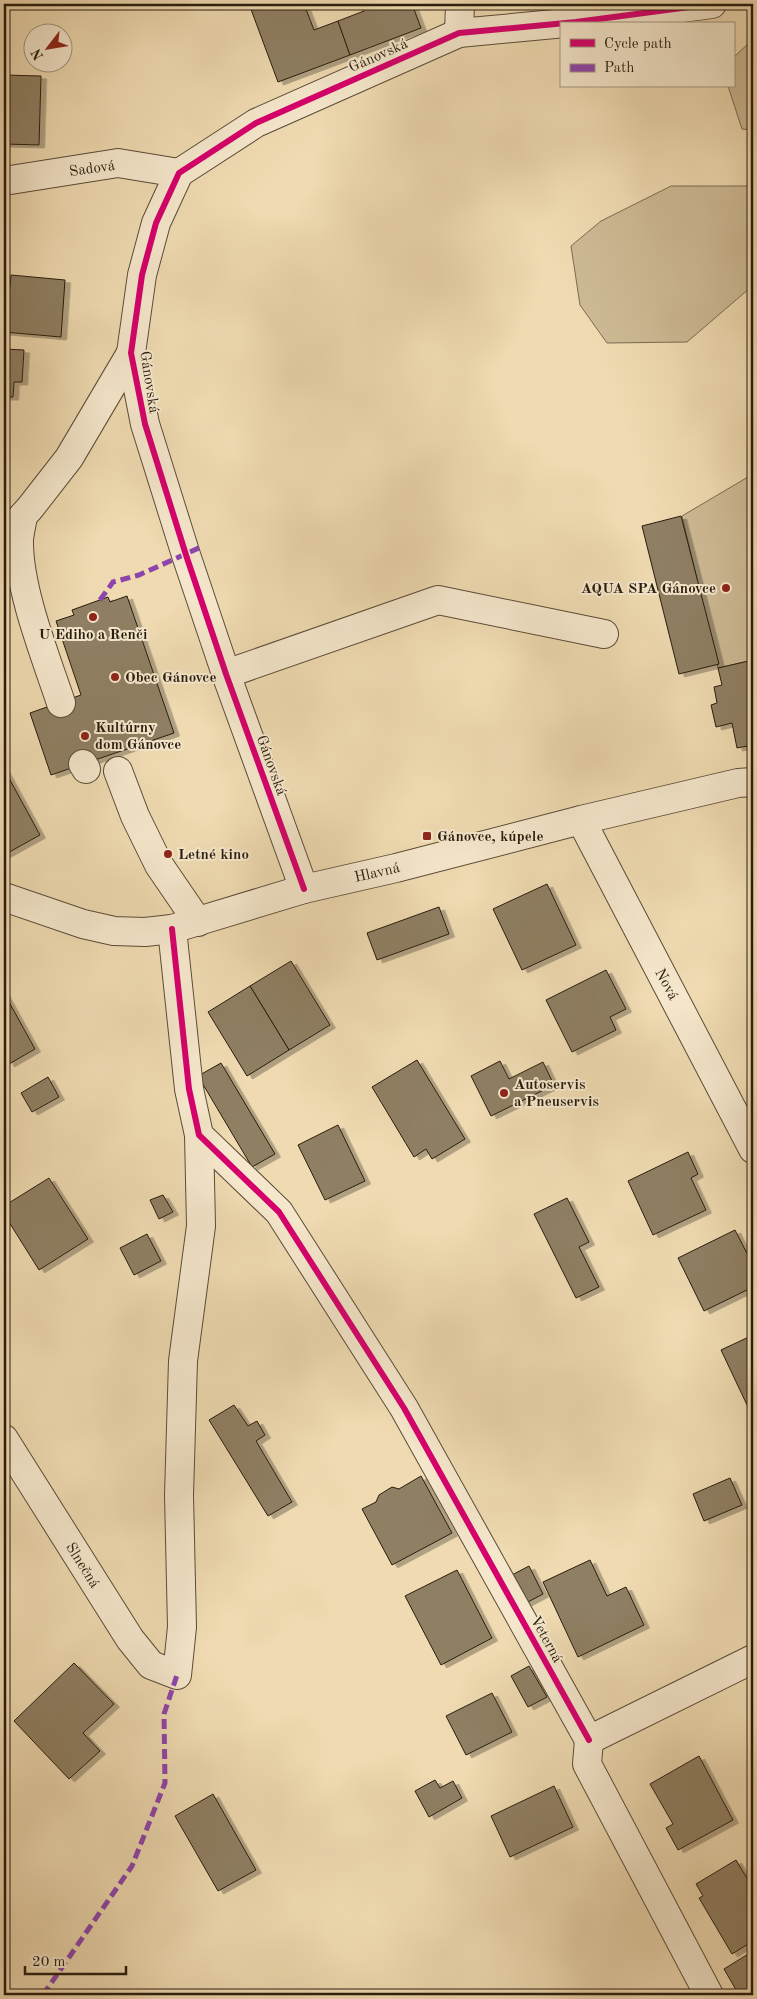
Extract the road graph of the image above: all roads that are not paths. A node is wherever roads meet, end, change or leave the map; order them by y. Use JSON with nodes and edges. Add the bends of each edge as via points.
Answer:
{"nodes":[{"id":1,"x":460,"y":4,"type":"edge"},
{"id":2,"x":712,"y":4,"type":"edge"},
{"id":3,"x":576,"y":22,"type":"edge"},
{"id":4,"x":560,"y":24,"type":"edge"},
{"id":5,"x":459,"y":33,"type":"junction"},
{"id":6,"x":179,"y":173,"type":"junction"},
{"id":7,"x":4,"y":181,"type":"edge"},
{"id":8,"x":130,"y":353,"type":"junction"},
{"id":9,"x":23,"y":516,"type":"junction"},
{"id":10,"x":4,"y":537,"type":"edge"},
{"id":11,"x":604,"y":634,"type":"dead end"},
{"id":12,"x":226,"y":674,"type":"junction"},
{"id":13,"x":61,"y":703,"type":"dead end"},
{"id":14,"x":118,"y":771,"type":"dead end"},
{"id":15,"x":753,"y":782,"type":"edge"},
{"id":16,"x":581,"y":820,"type":"junction"},
{"id":17,"x":304,"y":889,"type":"junction"},
{"id":18,"x":4,"y":897,"type":"edge"},
{"id":19,"x":198,"y":922,"type":"junction"},
{"id":20,"x":172,"y":929,"type":"junction"},
{"id":21,"x":199,"y":1135,"type":"junction"},
{"id":22,"x":753,"y":1149,"type":"edge"},
{"id":23,"x":4,"y":1439,"type":"edge"},
{"id":24,"x":753,"y":1659,"type":"edge"},
{"id":25,"x":589,"y":1740,"type":"junction"},
{"id":26,"x":709,"y":1995,"type":"edge"}],
"edges":[{"from":1,"to":5,"type":"street"},
{"from":2,"to":3,"type":"street","name":"Gánovská"},
{"from":4,"to":5,"type":"street","name":"Gánovská"},
{"from":5,"to":6,"type":"street","name":"Gánovská","via":[[256,123]]},
{"from":6,"to":7,"type":"street","name":"Sadová","via":[[118,163]]},
{"from":6,"to":8,"type":"street","name":"Gánovská","via":[[156,223],[142,275]]},
{"from":8,"to":9,"type":"street","via":[[69,458]]},
{"from":8,"to":12,"type":"street","name":"Gánovská","via":[[144,424]]},
{"from":9,"to":10,"type":"street"},
{"from":9,"to":13,"type":"street","via":[[19,538],[22,573]]},
{"from":11,"to":12,"type":"street","via":[[438,600]]},
{"from":12,"to":17,"type":"street","name":"Gánovská"},
{"from":14,"to":19,"type":"street","via":[[159,865]]},
{"from":15,"to":16,"type":"street","name":"Hlavná"},
{"from":16,"to":17,"type":"street","name":"Hlavná"},
{"from":16,"to":22,"type":"street","name":"Nová"},
{"from":17,"to":19,"type":"street","name":"Hlavná"},
{"from":18,"to":20,"type":"street","name":"Hlavná","via":[[114,931]]},
{"from":19,"to":20,"type":"street","name":"Hlavná"},
{"from":20,"to":21,"type":"street","via":[[189,1088]]},
{"from":21,"to":23,"type":"street","name":"Slnečná","via":[[201,1226],[183,1361],[179,1495],[182,1628],[177,1675],[151,1665],[130,1639]]},
{"from":21,"to":25,"type":"street","name":"Veterná","via":[[279,1212],[404,1408]]},
{"from":24,"to":25,"type":"street"},
{"from":25,"to":26,"type":"street","via":[[587,1764]]}]}
